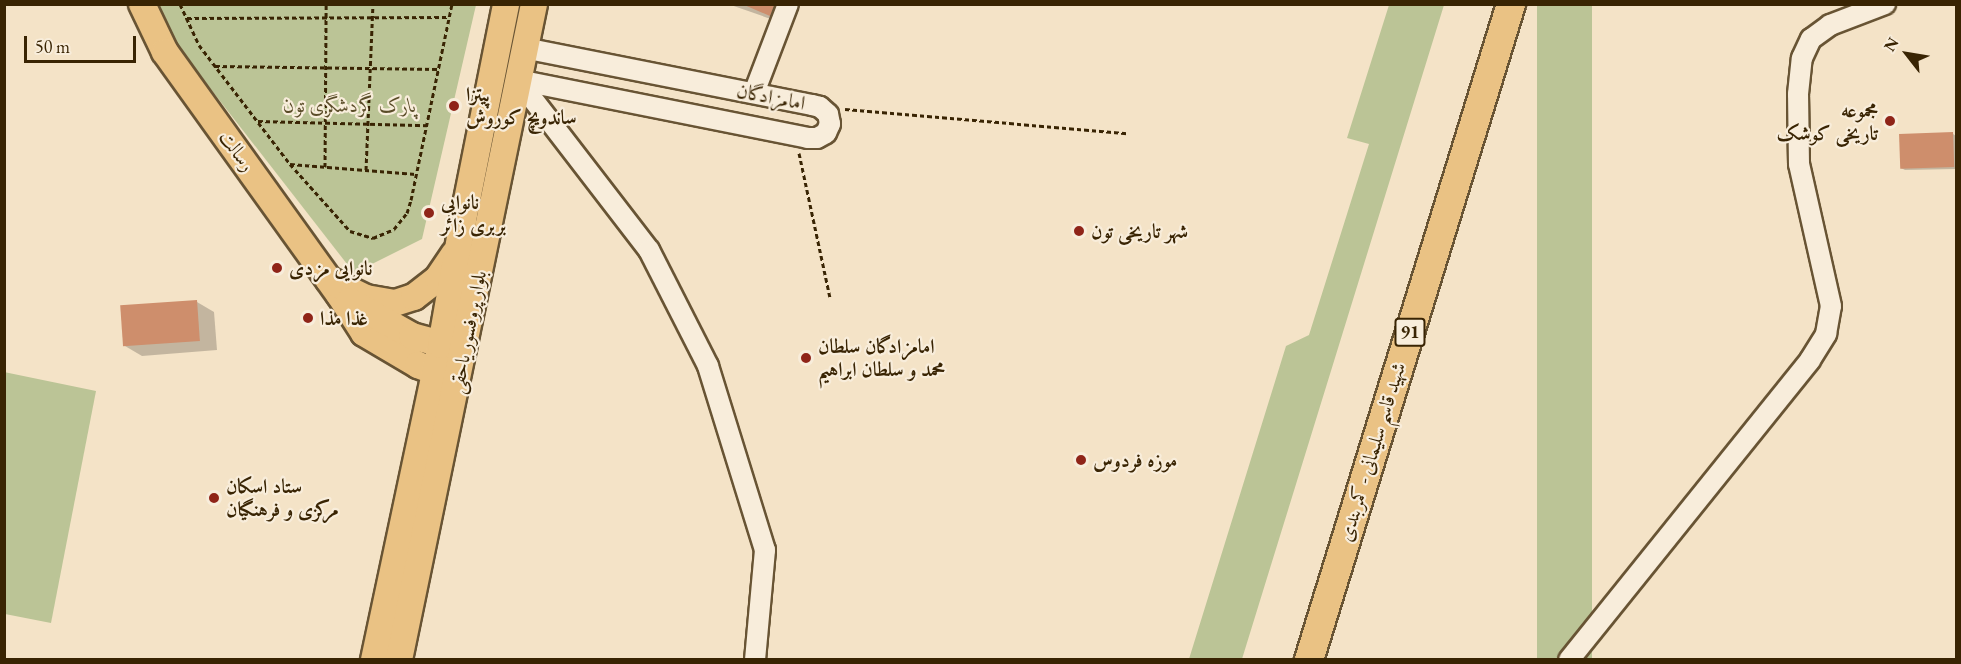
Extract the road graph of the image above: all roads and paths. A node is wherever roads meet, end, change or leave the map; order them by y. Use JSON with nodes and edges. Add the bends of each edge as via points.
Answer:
{"nodes":[{"id":1,"x":142,"y":4,"type":"edge"},
{"id":2,"x":180,"y":4,"type":"edge"},
{"id":3,"x":326,"y":4,"type":"edge"},
{"id":4,"x":373,"y":4,"type":"edge"},
{"id":5,"x":452,"y":4,"type":"edge"},
{"id":6,"x":506,"y":4,"type":"edge"},
{"id":7,"x":534,"y":4,"type":"edge"},
{"id":8,"x":788,"y":4,"type":"edge"},
{"id":9,"x":1511,"y":4,"type":"edge"},
{"id":10,"x":1885,"y":4,"type":"edge"},
{"id":11,"x":449,"y":17,"type":"junction"},
{"id":12,"x":187,"y":18,"type":"junction"},
{"id":13,"x":326,"y":18,"type":"junction"},
{"id":14,"x":372,"y":18,"type":"junction"},
{"id":15,"x":525,"y":48,"type":"junction"},
{"id":16,"x":215,"y":66,"type":"junction"},
{"id":17,"x":326,"y":68,"type":"junction"},
{"id":18,"x":370,"y":69,"type":"junction"},
{"id":19,"x":438,"y":69,"type":"junction"},
{"id":20,"x":518,"y":80,"type":"junction"},
{"id":21,"x":754,"y":93,"type":"junction"},
{"id":22,"x":820,"y":107,"type":"junction"},
{"id":23,"x":257,"y":121,"type":"junction"},
{"id":24,"x":326,"y":123,"type":"junction"},
{"id":25,"x":368,"y":124,"type":"junction"},
{"id":26,"x":427,"y":125,"type":"junction"},
{"id":27,"x":1127,"y":133,"type":"dead end"},
{"id":28,"x":795,"y":136,"type":"junction"},
{"id":29,"x":290,"y":164,"type":"junction"},
{"id":30,"x":325,"y":167,"type":"junction"},
{"id":31,"x":366,"y":170,"type":"junction"},
{"id":32,"x":416,"y":174,"type":"junction"},
{"id":33,"x":463,"y":220,"type":"junction"},
{"id":34,"x":490,"y":224,"type":"junction"},
{"id":35,"x":334,"y":287,"type":"junction"},
{"id":36,"x":830,"y":297,"type":"dead end"},
{"id":37,"x":364,"y":333,"type":"junction"},
{"id":38,"x":444,"y":346,"type":"junction"},
{"id":39,"x":437,"y":372,"type":"junction"},
{"id":40,"x":423,"y":424,"type":"junction"},
{"id":41,"x":374,"y":660,"type":"edge"},
{"id":42,"x":399,"y":660,"type":"edge"},
{"id":43,"x":755,"y":660,"type":"edge"},
{"id":44,"x":1308,"y":660,"type":"edge"},
{"id":45,"x":1569,"y":660,"type":"edge"}],
"edges":[{"from":1,"to":35,"type":"main road","name":"رسالت","via":[[165,52]]},
{"from":2,"to":12,"type":"path"},
{"from":3,"to":13,"type":"path"},
{"from":4,"to":14,"type":"path"},
{"from":5,"to":11,"type":"path"},
{"from":6,"to":33,"type":"main road","name":"بلوار پروفسور یاحقی"},
{"from":7,"to":15,"type":"main road","name":"بلوار پروفسور یاحقی"},
{"from":8,"to":21,"type":"street"},
{"from":9,"to":44,"type":"highway","name":"شهید قاسم سلیمانی - کمربندی","number":"91"},
{"from":10,"to":45,"type":"street","via":[[1830,25],[1811,39],[1802,58],[1799,164],[1832,306],[1826,334],[1810,360]]},
{"from":11,"to":14,"type":"path"},
{"from":11,"to":19,"type":"path"},
{"from":12,"to":13,"type":"path"},
{"from":12,"to":16,"type":"path","via":[[199,45]]},
{"from":13,"to":14,"type":"path"},
{"from":13,"to":17,"type":"path"},
{"from":14,"to":18,"type":"path"},
{"from":15,"to":20,"type":"main road","name":"بلوار پروفسور یاحقی"},
{"from":15,"to":21,"type":"street","name":"امامزادگان"},
{"from":16,"to":17,"type":"path"},
{"from":16,"to":23,"type":"path"},
{"from":17,"to":18,"type":"path"},
{"from":17,"to":24,"type":"path"},
{"from":18,"to":19,"type":"path"},
{"from":18,"to":25,"type":"path"},
{"from":19,"to":26,"type":"path"},
{"from":20,"to":28,"type":"street","name":"امامزادگان"},
{"from":20,"to":34,"type":"main road","name":"بلوار پروفسور یاحقی"},
{"from":20,"to":43,"type":"street","via":[[649,250],[708,366],[765,550]]},
{"from":21,"to":22,"type":"street","name":"امامزادگان"},
{"from":22,"to":27,"type":"path"},
{"from":22,"to":28,"type":"street","name":"امامزادگان","via":[[828,114],[830,124],[826,133],[817,138]]},
{"from":23,"to":24,"type":"path"},
{"from":23,"to":29,"type":"path"},
{"from":24,"to":25,"type":"path"},
{"from":24,"to":30,"type":"path"},
{"from":25,"to":26,"type":"path"},
{"from":25,"to":31,"type":"path"},
{"from":26,"to":32,"type":"path"},
{"from":28,"to":36,"type":"path"},
{"from":29,"to":30,"type":"path"},
{"from":29,"to":32,"type":"path","via":[[350,231],[373,238],[383,236],[400,222],[411,200]]},
{"from":30,"to":31,"type":"path"},
{"from":31,"to":32,"type":"path"},
{"from":33,"to":34,"type":"main road"},
{"from":33,"to":35,"type":"main road","via":[[455,254],[438,278],[414,297],[395,303]]},
{"from":33,"to":38,"type":"main road","name":"بلوار پروفسور یاحقی"},
{"from":34,"to":38,"type":"main road","name":"بلوار پروفسور یاحقی"},
{"from":35,"to":37,"type":"main road","name":"رسالت"},
{"from":35,"to":38,"type":"main road","name":"رسالت","via":[[396,328]]},
{"from":37,"to":39,"type":"main road","name":"رسالت"},
{"from":37,"to":40,"type":"main road","via":[[411,372],[421,395]]},
{"from":38,"to":39,"type":"main road","name":"بلوار پروفسور یاحقی"},
{"from":39,"to":40,"type":"main road","name":"بلوار پروفسور یاحقی"},
{"from":39,"to":42,"type":"main road","name":"بلوار پروفسور یاحقی"},
{"from":40,"to":41,"type":"main road","name":"بلوار پروفسور یاحقی"}]}
